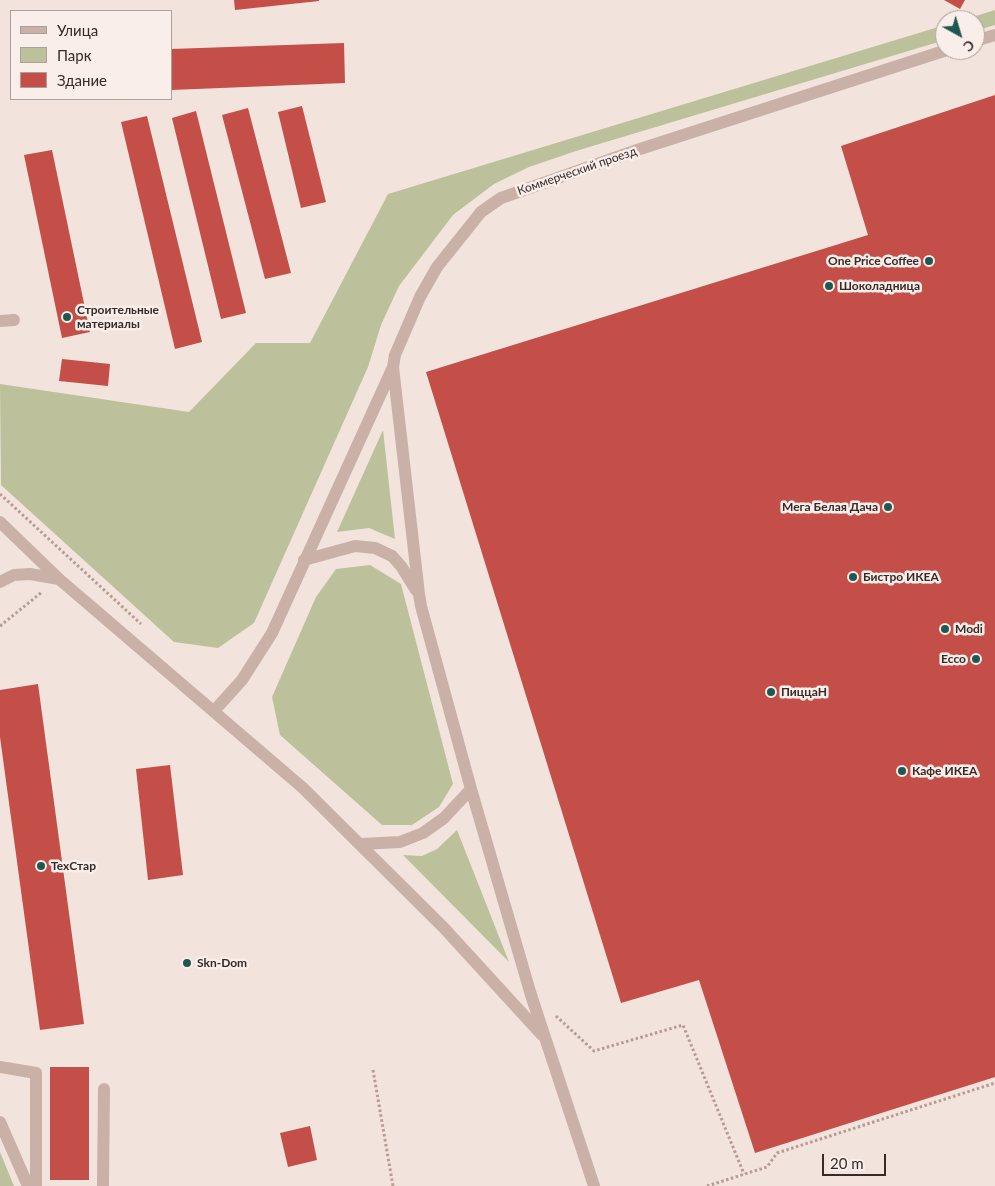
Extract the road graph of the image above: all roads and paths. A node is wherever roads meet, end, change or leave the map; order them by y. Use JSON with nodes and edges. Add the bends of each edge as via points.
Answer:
{"nodes":[{"id":1,"x":935,"y":54,"type":"edge"},
{"id":2,"x":14,"y":320,"type":"dead end"},
{"id":3,"x":0,"y":321,"type":"edge"},
{"id":4,"x":393,"y":367,"type":"junction"},
{"id":5,"x":0,"y":522,"type":"edge"},
{"id":6,"x":304,"y":560,"type":"junction"},
{"id":7,"x":59,"y":579,"type":"junction"},
{"id":8,"x":0,"y":582,"type":"edge"},
{"id":9,"x":43,"y":592,"type":"dead end"},
{"id":10,"x":419,"y":594,"type":"junction"},
{"id":11,"x":0,"y":626,"type":"edge"},
{"id":12,"x":214,"y":711,"type":"junction"},
{"id":13,"x":471,"y":789,"type":"junction"},
{"id":14,"x":361,"y":844,"type":"junction"},
{"id":15,"x":545,"y":1038,"type":"junction"},
{"id":16,"x":0,"y":1067,"type":"edge"},
{"id":17,"x":374,"y":1070,"type":"dead end"},
{"id":18,"x":995,"y":1084,"type":"edge"},
{"id":19,"x":104,"y":1089,"type":"dead end"},
{"id":20,"x":0,"y":1122,"type":"edge"},
{"id":21,"x":30,"y":1185,"type":"edge"},
{"id":22,"x":104,"y":1186,"type":"edge"},
{"id":23,"x":394,"y":1186,"type":"edge"},
{"id":24,"x":594,"y":1186,"type":"edge"},
{"id":25,"x":707,"y":1186,"type":"edge"}],
"edges":[{"from":1,"to":4,"type":"street","name":"Коммерческий проезд","via":[[640,149],[501,198],[481,212],[437,267],[416,304]]},
{"from":2,"to":3,"type":"street"},
{"from":4,"to":6,"type":"street"},
{"from":4,"to":10,"type":"street","name":"Коммерческий проезд"},
{"from":5,"to":7,"type":"street"},
{"from":6,"to":10,"type":"street","via":[[355,546],[375,548],[392,556],[402,566]]},
{"from":6,"to":12,"type":"street","via":[[272,633],[242,680]]},
{"from":7,"to":8,"type":"street","via":[[30,574]]},
{"from":7,"to":12,"type":"street"},
{"from":9,"to":11,"type":"path"},
{"from":10,"to":13,"type":"street"},
{"from":12,"to":14,"type":"street","via":[[303,788]]},
{"from":13,"to":14,"type":"street","via":[[444,818],[423,833],[400,842]]},
{"from":13,"to":15,"type":"street"},
{"from":14,"to":15,"type":"street"},
{"from":15,"to":24,"type":"street"},
{"from":16,"to":21,"type":"street","via":[[36,1073]]},
{"from":17,"to":23,"type":"path"},
{"from":18,"to":25,"type":"path","via":[[777,1153],[767,1167]]},
{"from":19,"to":22,"type":"street"},
{"from":20,"to":21,"type":"street"}]}
